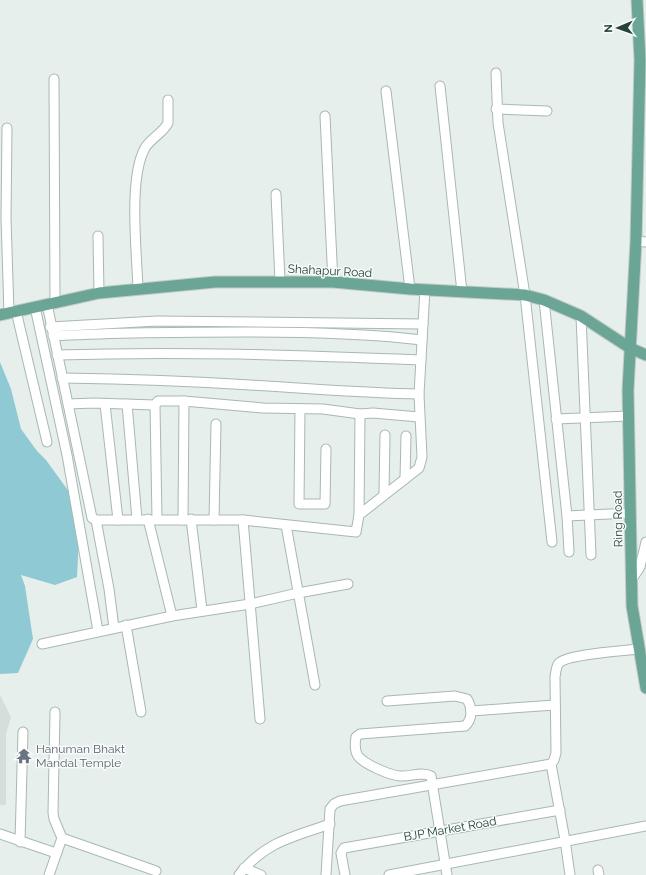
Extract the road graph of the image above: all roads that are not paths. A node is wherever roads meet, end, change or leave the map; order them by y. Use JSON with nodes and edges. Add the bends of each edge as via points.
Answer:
{"nodes":[{"id":1,"x":637,"y":0,"type":"edge"},
{"id":2,"x":496,"y":73,"type":"dead end"},
{"id":3,"x":54,"y":79,"type":"dead end"},
{"id":4,"x":440,"y":86,"type":"dead end"},
{"id":5,"x":386,"y":91,"type":"dead end"},
{"id":6,"x":168,"y":100,"type":"dead end"},
{"id":7,"x":496,"y":110,"type":"junction"},
{"id":8,"x":547,"y":110,"type":"dead end"},
{"id":9,"x":325,"y":116,"type":"dead end"},
{"id":10,"x":7,"y":128,"type":"dead end"},
{"id":11,"x":276,"y":194,"type":"dead end"},
{"id":12,"x":98,"y":236,"type":"dead end"},
{"id":13,"x":641,"y":242,"type":"edge"},
{"id":14,"x":280,"y":282,"type":"junction"},
{"id":15,"x":334,"y":282,"type":"junction"},
{"id":16,"x":410,"y":289,"type":"junction"},
{"id":17,"x":425,"y":289,"type":"junction"},
{"id":18,"x":138,"y":290,"type":"junction"},
{"id":19,"x":462,"y":292,"type":"junction"},
{"id":20,"x":99,"y":293,"type":"junction"},
{"id":21,"x":525,"y":295,"type":"junction"},
{"id":22,"x":544,"y":300,"type":"junction"},
{"id":23,"x":51,"y":303,"type":"junction"},
{"id":24,"x":35,"y":307,"type":"junction"},
{"id":25,"x":8,"y":313,"type":"edge"},
{"id":26,"x":581,"y":316,"type":"junction"},
{"id":27,"x":422,"y":324,"type":"junction"},
{"id":28,"x":52,"y":332,"type":"junction"},
{"id":29,"x":422,"y":340,"type":"junction"},
{"id":30,"x":630,"y":348,"type":"junction"},
{"id":31,"x":58,"y":355,"type":"junction"},
{"id":32,"x":646,"y":355,"type":"edge"},
{"id":33,"x":422,"y":360,"type":"junction"},
{"id":34,"x":62,"y":378,"type":"junction"},
{"id":35,"x":419,"y":394,"type":"junction"},
{"id":36,"x":184,"y":401,"type":"junction"},
{"id":37,"x":68,"y":404,"type":"junction"},
{"id":38,"x":105,"y":404,"type":"junction"},
{"id":39,"x":127,"y":404,"type":"junction"},
{"id":40,"x":155,"y":406,"type":"junction"},
{"id":41,"x":300,"y":409,"type":"junction"},
{"id":42,"x":360,"y":414,"type":"junction"},
{"id":43,"x":629,"y":416,"type":"junction"},
{"id":44,"x":419,"y":417,"type":"junction"},
{"id":45,"x":587,"y":418,"type":"junction"},
{"id":46,"x":556,"y":419,"type":"junction"},
{"id":47,"x":216,"y":424,"type":"dead end"},
{"id":48,"x":385,"y":435,"type":"dead end"},
{"id":49,"x":406,"y":436,"type":"dead end"},
{"id":50,"x":47,"y":442,"type":"dead end"},
{"id":51,"x":326,"y":449,"type":"dead end"},
{"id":52,"x":405,"y":479,"type":"junction"},
{"id":53,"x":384,"y":494,"type":"junction"},
{"id":54,"x":631,"y":513,"type":"junction"},
{"id":55,"x":590,"y":514,"type":"junction"},
{"id":56,"x":359,"y":515,"type":"junction"},
{"id":57,"x":567,"y":516,"type":"junction"},
{"id":58,"x":137,"y":519,"type":"junction"},
{"id":59,"x":148,"y":519,"type":"junction"},
{"id":60,"x":157,"y":519,"type":"junction"},
{"id":61,"x":96,"y":520,"type":"junction"},
{"id":62,"x":118,"y":520,"type":"junction"},
{"id":63,"x":187,"y":520,"type":"junction"},
{"id":64,"x":214,"y":520,"type":"junction"},
{"id":65,"x":243,"y":520,"type":"junction"},
{"id":66,"x":286,"y":525,"type":"junction"},
{"id":67,"x":552,"y":542,"type":"dead end"},
{"id":68,"x":646,"y":542,"type":"edge"},
{"id":69,"x":569,"y":552,"type":"dead end"},
{"id":70,"x":591,"y":555,"type":"dead end"},
{"id":71,"x":632,"y":579,"type":"junction"},
{"id":72,"x":348,"y":584,"type":"dead end"},
{"id":73,"x":298,"y":593,"type":"junction"},
{"id":74,"x":250,"y":604,"type":"junction"},
{"id":75,"x":202,"y":610,"type":"junction"},
{"id":76,"x":172,"y":616,"type":"junction"},
{"id":77,"x":126,"y":625,"type":"junction"},
{"id":78,"x":114,"y":628,"type":"junction"},
{"id":79,"x":98,"y":631,"type":"junction"},
{"id":80,"x":42,"y":644,"type":"dead end"},
{"id":81,"x":638,"y":649,"type":"junction"},
{"id":82,"x":315,"y":685,"type":"dead end"},
{"id":83,"x":646,"y":688,"type":"edge"},
{"id":84,"x":387,"y":701,"type":"dead end"},
{"id":85,"x":555,"y":706,"type":"junction"},
{"id":86,"x":471,"y":711,"type":"junction"},
{"id":87,"x":55,"y":712,"type":"dead end"},
{"id":88,"x":141,"y":712,"type":"dead end"},
{"id":89,"x":260,"y":719,"type":"dead end"},
{"id":90,"x":23,"y":732,"type":"dead end"},
{"id":91,"x":551,"y":764,"type":"junction"},
{"id":92,"x":433,"y":784,"type":"junction"},
{"id":93,"x":560,"y":810,"type":"junction"},
{"id":94,"x":330,"y":824,"type":"junction"},
{"id":95,"x":646,"y":826,"type":"edge"},
{"id":96,"x":440,"y":831,"type":"junction"},
{"id":97,"x":0,"y":834,"type":"edge"},
{"id":98,"x":62,"y":838,"type":"junction"},
{"id":99,"x":565,"y":840,"type":"junction"},
{"id":100,"x":20,"y":842,"type":"junction"},
{"id":101,"x":56,"y":853,"type":"junction"},
{"id":102,"x":445,"y":863,"type":"junction"},
{"id":103,"x":156,"y":871,"type":"dead end"},
{"id":104,"x":242,"y":872,"type":"edge"},
{"id":105,"x":49,"y":875,"type":"edge"},
{"id":106,"x":261,"y":875,"type":"edge"},
{"id":107,"x":326,"y":875,"type":"edge"},
{"id":108,"x":345,"y":875,"type":"edge"},
{"id":109,"x":389,"y":875,"type":"edge"},
{"id":110,"x":447,"y":875,"type":"edge"},
{"id":111,"x":570,"y":875,"type":"edge"}],
"edges":[{"from":1,"to":13,"type":"main road","name":"Ring Road","via":[[640,29]]},
{"from":2,"to":7,"type":"street"},
{"from":3,"to":23,"type":"street"},
{"from":4,"to":19,"type":"street"},
{"from":5,"to":16,"type":"street"},
{"from":6,"to":18,"type":"street","via":[[168,123],[146,147],[137,176]]},
{"from":7,"to":8,"type":"street"},
{"from":7,"to":21,"type":"street"},
{"from":9,"to":15,"type":"street"},
{"from":10,"to":25,"type":"street"},
{"from":11,"to":14,"type":"street"},
{"from":12,"to":20,"type":"street"},
{"from":13,"to":30,"type":"main road","name":"Ring Road"},
{"from":14,"to":15,"type":"main road","name":"Shahapur Road"},
{"from":14,"to":18,"type":"main road","name":"Shahapur Road","via":[[215,282]]},
{"from":15,"to":16,"type":"main road","name":"Shahapur Road"},
{"from":16,"to":17,"type":"main road","name":"Shahapur Road"},
{"from":17,"to":19,"type":"main road","name":"Shahapur Road"},
{"from":17,"to":27,"type":"street"},
{"from":18,"to":20,"type":"main road","name":"Shahapur Road"},
{"from":19,"to":21,"type":"main road","name":"Shahapur Road"},
{"from":20,"to":23,"type":"main road","name":"Shahapur Road"},
{"from":21,"to":22,"type":"main road","name":"Shahapur Road"},
{"from":21,"to":67,"type":"street"},
{"from":22,"to":26,"type":"main road","name":"Shahapur Road"},
{"from":22,"to":46,"type":"street"},
{"from":23,"to":24,"type":"main road","name":"Shahapur Road"},
{"from":23,"to":28,"type":"street"},
{"from":24,"to":25,"type":"main road","name":"Shahapur Road"},
{"from":24,"to":79,"type":"street","via":[[67,455]]},
{"from":25,"to":50,"type":"street"},
{"from":26,"to":30,"type":"main road","name":"Shahapur Road"},
{"from":26,"to":45,"type":"street"},
{"from":27,"to":28,"type":"street","via":[[157,321]]},
{"from":27,"to":29,"type":"street"},
{"from":28,"to":29,"type":"street","via":[[290,332]]},
{"from":28,"to":31,"type":"street"},
{"from":29,"to":33,"type":"street"},
{"from":30,"to":32,"type":"main road","name":"Shahapur Road"},
{"from":30,"to":43,"type":"main road","name":"Ring Road"},
{"from":31,"to":33,"type":"street","via":[[250,353]]},
{"from":31,"to":34,"type":"street"},
{"from":33,"to":35,"type":"street"},
{"from":34,"to":35,"type":"street","via":[[248,384],[375,394]]},
{"from":34,"to":37,"type":"street"},
{"from":35,"to":44,"type":"street"},
{"from":36,"to":40,"type":"street","via":[[158,401]]},
{"from":36,"to":41,"type":"street"},
{"from":36,"to":63,"type":"street"},
{"from":37,"to":38,"type":"street"},
{"from":37,"to":61,"type":"street","via":[[90,514]]},
{"from":38,"to":39,"type":"street"},
{"from":38,"to":62,"type":"street"},
{"from":39,"to":40,"type":"street"},
{"from":39,"to":58,"type":"street"},
{"from":40,"to":60,"type":"street"},
{"from":41,"to":42,"type":"street"},
{"from":41,"to":51,"type":"street","via":[[299,504],[325,504]]},
{"from":42,"to":44,"type":"street"},
{"from":42,"to":56,"type":"street"},
{"from":43,"to":45,"type":"street"},
{"from":43,"to":54,"type":"main road","name":"Ring Road"},
{"from":44,"to":52,"type":"street","via":[[422,457],[419,468]]},
{"from":45,"to":46,"type":"street"},
{"from":45,"to":55,"type":"street"},
{"from":46,"to":57,"type":"street"},
{"from":47,"to":64,"type":"street"},
{"from":48,"to":53,"type":"street"},
{"from":49,"to":52,"type":"street"},
{"from":52,"to":53,"type":"street"},
{"from":53,"to":56,"type":"street"},
{"from":54,"to":55,"type":"street"},
{"from":54,"to":71,"type":"main road","name":"Ring Road"},
{"from":55,"to":57,"type":"street"},
{"from":55,"to":70,"type":"street"},
{"from":56,"to":66,"type":"street","via":[[356,532]]},
{"from":57,"to":69,"type":"street"},
{"from":58,"to":59,"type":"street"},
{"from":58,"to":62,"type":"street"},
{"from":59,"to":60,"type":"street"},
{"from":59,"to":76,"type":"street"},
{"from":60,"to":63,"type":"street"},
{"from":61,"to":62,"type":"street"},
{"from":61,"to":78,"type":"street"},
{"from":63,"to":64,"type":"street"},
{"from":63,"to":75,"type":"street"},
{"from":64,"to":65,"type":"street"},
{"from":65,"to":66,"type":"street"},
{"from":65,"to":74,"type":"street"},
{"from":66,"to":73,"type":"street"},
{"from":68,"to":71,"type":"street","via":[[640,567]]},
{"from":71,"to":81,"type":"main road","name":"Ring Road","via":[[632,606]]},
{"from":72,"to":73,"type":"street"},
{"from":73,"to":74,"type":"street"},
{"from":73,"to":82,"type":"street"},
{"from":74,"to":75,"type":"street"},
{"from":74,"to":89,"type":"street"},
{"from":75,"to":76,"type":"street"},
{"from":76,"to":77,"type":"street"},
{"from":77,"to":78,"type":"street"},
{"from":77,"to":88,"type":"street"},
{"from":78,"to":79,"type":"street"},
{"from":79,"to":80,"type":"street"},
{"from":81,"to":83,"type":"main road","name":"Ring Road"},
{"from":81,"to":85,"type":"street","via":[[564,659],[556,667]]},
{"from":84,"to":86,"type":"street","via":[[462,697],[467,699]]},
{"from":85,"to":86,"type":"street"},
{"from":85,"to":91,"type":"street","via":[[556,753]]},
{"from":86,"to":92,"type":"street","via":[[469,723],[461,727],[360,734],[356,737],[355,750],[361,759],[393,776],[427,774]]},
{"from":87,"to":98,"type":"street","via":[[53,813]]},
{"from":90,"to":100,"type":"street"},
{"from":91,"to":92,"type":"street"},
{"from":91,"to":93,"type":"street"},
{"from":92,"to":94,"type":"street","via":[[340,801],[330,809]]},
{"from":92,"to":96,"type":"street"},
{"from":93,"to":96,"type":"street","name":"BJP Market Road"},
{"from":93,"to":99,"type":"street"},
{"from":94,"to":104,"type":"street","via":[[271,845],[257,855]]},
{"from":94,"to":107,"type":"street"},
{"from":95,"to":99,"type":"street"},
{"from":96,"to":102,"type":"street"},
{"from":96,"to":108,"type":"street","name":"BJP Market Road","via":[[344,848],[341,850]]},
{"from":97,"to":100,"type":"street"},
{"from":98,"to":101,"type":"street"},
{"from":98,"to":103,"type":"street"},
{"from":99,"to":102,"type":"street"},
{"from":99,"to":111,"type":"street"},
{"from":100,"to":101,"type":"street"},
{"from":101,"to":105,"type":"street"},
{"from":102,"to":109,"type":"street"},
{"from":102,"to":110,"type":"street"},
{"from":104,"to":106,"type":"street"}]}
